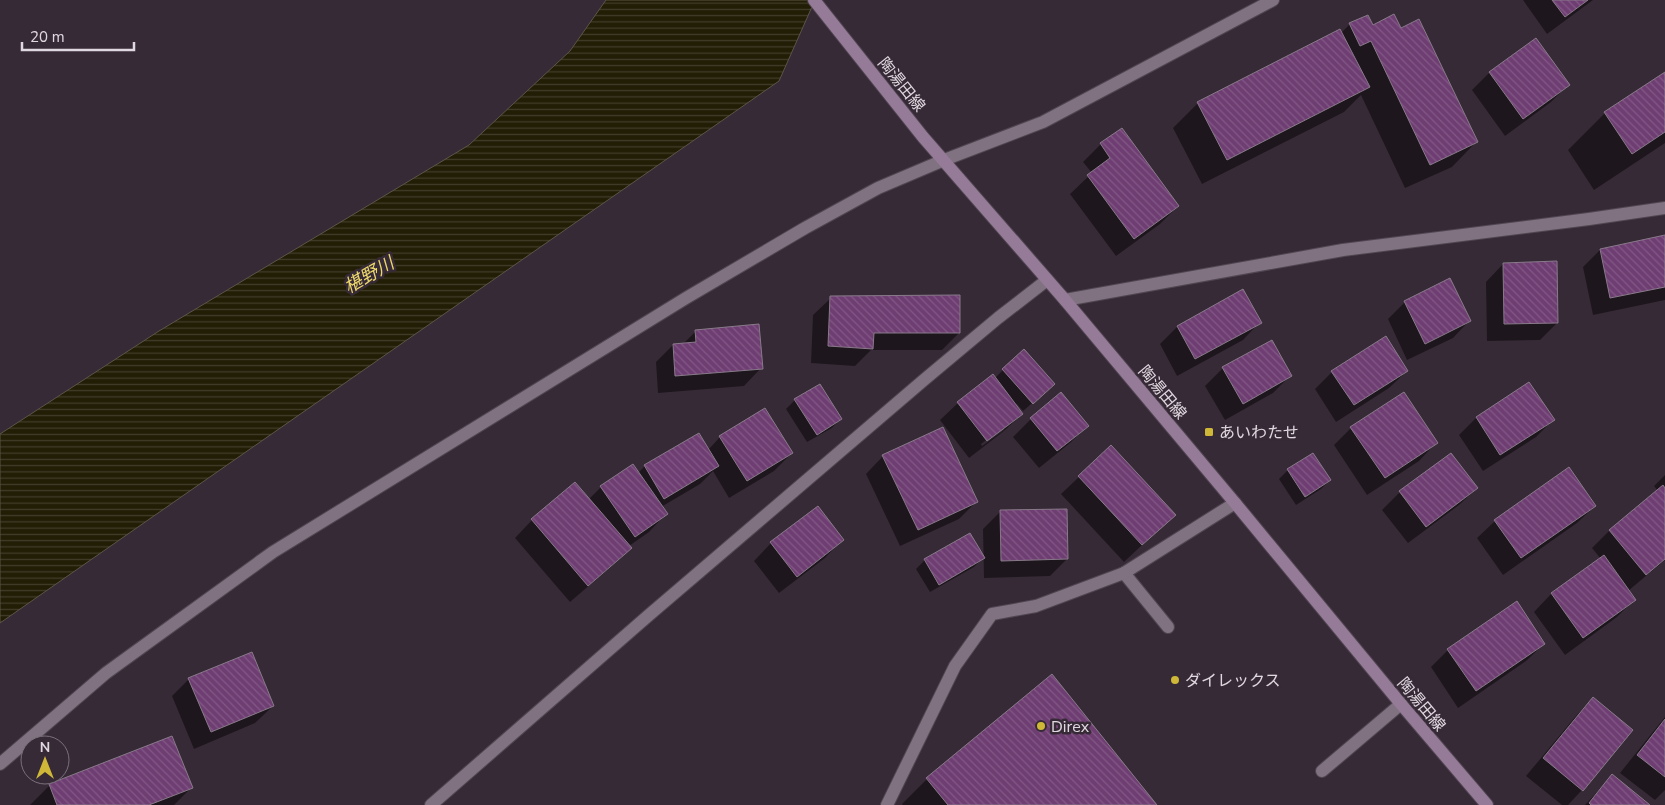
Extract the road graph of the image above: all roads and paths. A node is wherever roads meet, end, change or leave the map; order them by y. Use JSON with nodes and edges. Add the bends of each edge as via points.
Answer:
{"nodes":[{"id":1,"x":814,"y":0,"type":"edge"},
{"id":2,"x":1272,"y":0,"type":"edge"},
{"id":3,"x":944,"y":160,"type":"junction"},
{"id":4,"x":1665,"y":208,"type":"edge"},
{"id":5,"x":1047,"y":280,"type":"junction"},
{"id":6,"x":1065,"y":300,"type":"junction"},
{"id":7,"x":1235,"y":503,"type":"junction"},
{"id":8,"x":1124,"y":573,"type":"junction"},
{"id":9,"x":1168,"y":627,"type":"dead end"},
{"id":10,"x":1401,"y":704,"type":"junction"},
{"id":11,"x":0,"y":764,"type":"edge"},
{"id":12,"x":1322,"y":771,"type":"dead end"},
{"id":13,"x":431,"y":805,"type":"edge"},
{"id":14,"x":887,"y":805,"type":"edge"},
{"id":15,"x":1488,"y":805,"type":"edge"}],
"edges":[{"from":1,"to":3,"type":"main road","name":"陶湯田線"},
{"from":2,"to":3,"type":"street","via":[[1043,122]]},
{"from":3,"to":5,"type":"main road","name":"陶湯田線"},
{"from":3,"to":11,"type":"street","via":[[878,188],[805,228],[273,552],[106,673]]},
{"from":4,"to":6,"type":"street","via":[[1343,250]]},
{"from":5,"to":6,"type":"main road","name":"陶湯田線"},
{"from":5,"to":13,"type":"street","via":[[925,379]]},
{"from":6,"to":7,"type":"main road","name":"陶湯田線"},
{"from":7,"to":8,"type":"street"},
{"from":7,"to":10,"type":"main road","name":"陶湯田線"},
{"from":8,"to":9,"type":"street"},
{"from":8,"to":14,"type":"street","via":[[1036,606],[992,614],[955,666]]},
{"from":10,"to":12,"type":"street"},
{"from":10,"to":15,"type":"main road","name":"陶湯田線"}]}
